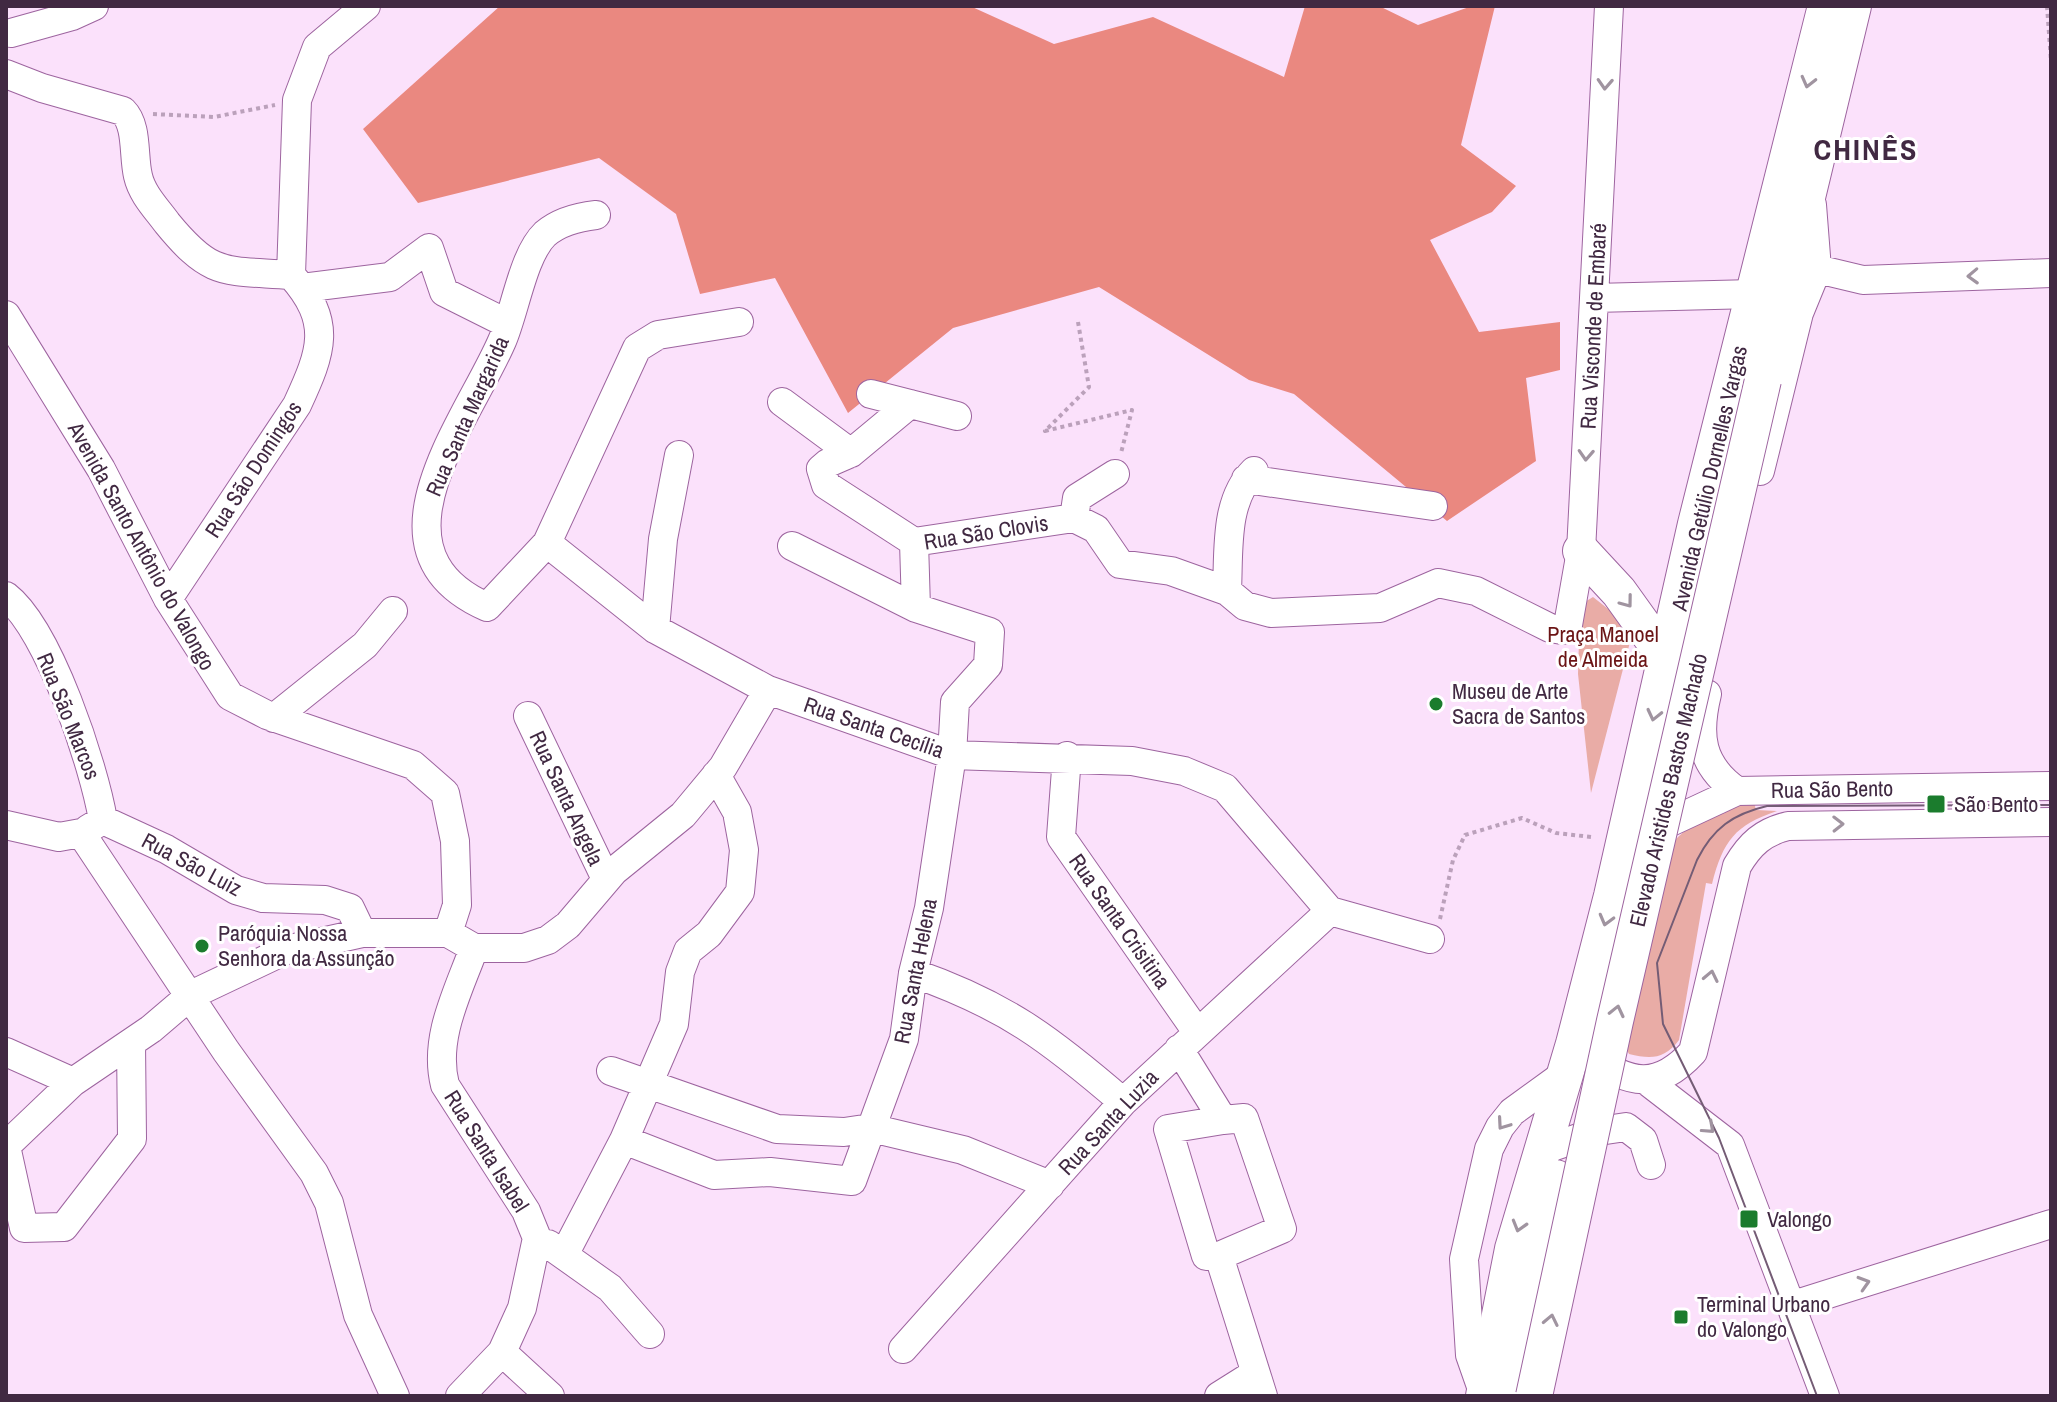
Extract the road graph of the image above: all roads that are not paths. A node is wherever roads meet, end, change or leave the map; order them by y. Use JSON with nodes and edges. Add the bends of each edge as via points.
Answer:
{"nodes":[{"id":1,"x":50,"y":6,"type":"edge"},
{"id":2,"x":94,"y":6,"type":"edge"},
{"id":3,"x":366,"y":6,"type":"edge"},
{"id":4,"x":1609,"y":6,"type":"edge"},
{"id":5,"x":1826,"y":6,"type":"edge"},
{"id":6,"x":1853,"y":6,"type":"edge"},
{"id":7,"x":9,"y":35,"type":"edge"},
{"id":8,"x":6,"y":74,"type":"edge"},
{"id":9,"x":1811,"y":186,"type":"junction"},
{"id":10,"x":596,"y":215,"type":"dead end"},
{"id":11,"x":1817,"y":269,"type":"junction"},
{"id":12,"x":2051,"y":273,"type":"edge"},
{"id":13,"x":296,"y":281,"type":"junction"},
{"id":14,"x":1754,"y":294,"type":"junction"},
{"id":15,"x":1594,"y":298,"type":"junction"},
{"id":16,"x":6,"y":315,"type":"edge"},
{"id":17,"x":739,"y":322,"type":"dead end"},
{"id":18,"x":508,"y":324,"type":"junction"},
{"id":19,"x":17,"y":348,"type":"edge"},
{"id":20,"x":871,"y":394,"type":"dead end"},
{"id":21,"x":782,"y":402,"type":"dead end"},
{"id":22,"x":910,"y":404,"type":"junction"},
{"id":23,"x":957,"y":416,"type":"dead end"},
{"id":24,"x":851,"y":453,"type":"junction"},
{"id":25,"x":679,"y":455,"type":"dead end"},
{"id":26,"x":1115,"y":474,"type":"road end"},
{"id":27,"x":1433,"y":506,"type":"dead end"},
{"id":28,"x":1085,"y":524,"type":"junction"},
{"id":29,"x":914,"y":542,"type":"junction"},
{"id":30,"x":547,"y":543,"type":"junction"},
{"id":31,"x":792,"y":546,"type":"dead end"},
{"id":32,"x":1581,"y":551,"type":"junction"},
{"id":33,"x":1227,"y":591,"type":"junction"},
{"id":34,"x":6,"y":596,"type":"edge"},
{"id":35,"x":168,"y":599,"type":"junction"},
{"id":36,"x":916,"y":608,"type":"junction"},
{"id":37,"x":393,"y":611,"type":"dead end"},
{"id":38,"x":655,"y":629,"type":"junction"},
{"id":39,"x":1667,"y":659,"type":"junction"},
{"id":40,"x":768,"y":690,"type":"junction"},
{"id":41,"x":528,"y":716,"type":"dead end"},
{"id":42,"x":274,"y":718,"type":"junction"},
{"id":43,"x":952,"y":755,"type":"junction"},
{"id":44,"x":1067,"y":756,"type":"junction"},
{"id":45,"x":716,"y":775,"type":"junction"},
{"id":46,"x":2051,"y":786,"type":"edge"},
{"id":47,"x":1737,"y":791,"type":"junction"},
{"id":48,"x":2051,"y":822,"type":"edge"},
{"id":49,"x":6,"y":825,"type":"edge"},
{"id":50,"x":92,"y":826,"type":"junction"},
{"id":51,"x":1608,"y":841,"type":"junction"},
{"id":52,"x":606,"y":879,"type":"junction"},
{"id":53,"x":1330,"y":911,"type":"junction"},
{"id":54,"x":362,"y":933,"type":"junction"},
{"id":55,"x":448,"y":933,"type":"junction"},
{"id":56,"x":1430,"y":939,"type":"road end"},
{"id":57,"x":474,"y":948,"type":"junction"},
{"id":58,"x":913,"y":973,"type":"junction"},
{"id":59,"x":191,"y":995,"type":"junction"},
{"id":60,"x":1188,"y":1040,"type":"junction"},
{"id":61,"x":131,"y":1043,"type":"junction"},
{"id":62,"x":6,"y":1052,"type":"edge"},
{"id":63,"x":1570,"y":1056,"type":"junction"},
{"id":64,"x":611,"y":1071,"type":"dead end"},
{"id":65,"x":1647,"y":1081,"type":"junction"},
{"id":66,"x":73,"y":1082,"type":"junction"},
{"id":67,"x":648,"y":1082,"type":"junction"},
{"id":68,"x":1123,"y":1102,"type":"junction"},
{"id":69,"x":1223,"y":1120,"type":"junction"},
{"id":70,"x":871,"y":1128,"type":"junction"},
{"id":71,"x":624,"y":1140,"type":"junction"},
{"id":72,"x":1552,"y":1146,"type":"junction"},
{"id":73,"x":1651,"y":1165,"type":"dead end"},
{"id":74,"x":1050,"y":1185,"type":"junction"},
{"id":75,"x":2051,"y":1224,"type":"edge"},
{"id":76,"x":537,"y":1238,"type":"junction"},
{"id":77,"x":565,"y":1253,"type":"junction"},
{"id":78,"x":1219,"y":1256,"type":"junction"},
{"id":79,"x":1790,"y":1306,"type":"junction"},
{"id":80,"x":650,"y":1334,"type":"dead end"},
{"id":81,"x":903,"y":1349,"type":"dead end"},
{"id":82,"x":502,"y":1352,"type":"junction"},
{"id":83,"x":1258,"y":1385,"type":"edge"},
{"id":84,"x":1817,"y":1394,"type":"edge"},
{"id":85,"x":395,"y":1396,"type":"edge"},
{"id":86,"x":460,"y":1396,"type":"edge"},
{"id":87,"x":550,"y":1396,"type":"edge"},
{"id":88,"x":1219,"y":1396,"type":"edge"},
{"id":89,"x":1492,"y":1396,"type":"edge"},
{"id":90,"x":1534,"y":1396,"type":"edge"}],
"edges":[{"from":1,"to":7,"type":"street"},
{"from":2,"to":7,"type":"street"},
{"from":3,"to":13,"type":"street","name":"Rua São Domingos","via":[[317,47],[297,100]]},
{"from":4,"to":15,"type":"street","name":"Rua Visconde de Embaré","one_way":true},
{"from":5,"to":14,"type":"main road","name":"Avenida Getúlio Dornelles Vargas","one_way":true},
{"from":6,"to":9,"type":"main road","name":"Elevado Aristides Bastos Machado"},
{"from":8,"to":13,"type":"street","via":[[123,111],[131,123],[139,178],[148,198],[197,257],[213,268]]},
{"from":9,"to":11,"type":"street"},
{"from":90,"to":9,"type":"main road","name":"Elevado Aristides Bastos Machado","one_way":true,"bridge":true,"via":[[1615,1021]]},
{"from":10,"to":18,"type":"street","name":"Rua Santa Margarida","via":[[561,224],[535,246]]},
{"from":12,"to":11,"type":"street","one_way":true,"via":[[1863,280]]},
{"from":11,"to":47,"type":"street","via":[[1799,313],[1703,712],[1703,751],[1711,767]]},
{"from":13,"to":18,"type":"street","via":[[390,277],[429,248],[444,292]]},
{"from":13,"to":35,"type":"street","name":"Rua São Domingos","via":[[321,324],[309,379]]},
{"from":14,"to":15,"type":"street"},
{"from":14,"to":39,"type":"main road","name":"Avenida Getúlio Dornelles Vargas"},
{"from":15,"to":32,"type":"street","name":"Rua Visconde de Embaré","one_way":true},
{"from":16,"to":19,"type":"street","name":"Avenida Santo Antônio do Valongo"},
{"from":17,"to":30,"type":"street","name":"Rua Santa Margarida","via":[[658,335],[637,348]]},
{"from":18,"to":30,"type":"street","name":"Rua Santa Margarida","via":[[430,491],[425,539],[449,583],[461,596],[487,607]]},
{"from":19,"to":35,"type":"street","name":"Avenida Santo Antônio do Valongo","via":[[101,469]]},
{"from":20,"to":22,"type":"street"},
{"from":21,"to":24,"type":"street"},
{"from":22,"to":23,"type":"street"},
{"from":22,"to":24,"type":"street"},
{"from":24,"to":29,"type":"street","via":[[821,469],[826,485]]},
{"from":25,"to":38,"type":"street","via":[[663,539]]},
{"from":26,"to":28,"type":"street","via":[[1077,498]]},
{"from":27,"to":33,"type":"street","via":[[1250,475],[1231,521]]},
{"from":28,"to":29,"type":"street","name":"Rua São Clovis"},
{"from":28,"to":33,"type":"street","via":[[1120,564],[1171,571]]},
{"from":29,"to":36,"type":"street","name":"Rua São Clovis"},
{"from":30,"to":38,"type":"street","name":"Rua Santa Cecília"},
{"from":31,"to":36,"type":"street"},
{"from":32,"to":33,"type":"street","name":"Rua Visconde de Embaré","via":[[1568,625],[1562,630],[1476,591],[1438,583],[1380,608],[1323,612],[1271,613],[1245,606]]},
{"from":32,"to":39,"type":"main road","one_way":true,"via":[[1619,592]]},
{"from":34,"to":50,"type":"street","name":"Rua São Marcos","via":[[56,675],[96,779]]},
{"from":35,"to":42,"type":"street","name":"Avenida Santo Antônio do Valongo","via":[[230,696]]},
{"from":36,"to":43,"type":"street","via":[[990,632],[988,665],[955,702]]},
{"from":37,"to":42,"type":"street","via":[[365,645]]},
{"from":38,"to":40,"type":"street","name":"Rua Santa Cecília"},
{"from":39,"to":51,"type":"main road","name":"Avenida Getúlio Dornelles Vargas","one_way":true},
{"from":40,"to":43,"type":"street","name":"Rua Santa Cecília"},
{"from":40,"to":45,"type":"street"},
{"from":41,"to":52,"type":"street","name":"Rua Santa Angela"},
{"from":42,"to":55,"type":"street","name":"Avenida Santo Antônio do Valongo","via":[[413,765],[445,793],[455,841],[457,905]]},
{"from":43,"to":44,"type":"street","name":"Rua Santa Cecília"},
{"from":43,"to":58,"type":"street","name":"Rua Santa Helena","via":[[929,908]]},
{"from":44,"to":53,"type":"street","name":"Rua Santa Cecília","via":[[1184,771],[1225,788]]},
{"from":44,"to":60,"type":"street","name":"Rua Santa Crisitina","via":[[1061,837]]},
{"from":45,"to":52,"type":"street","via":[[683,815]]},
{"from":45,"to":67,"type":"street","via":[[737,812],[744,850],[740,892],[709,934],[688,951],[674,1024]]},
{"from":46,"to":47,"type":"street","name":"Rua São Bento"},
{"from":47,"to":51,"type":"street","name":"Rua São Bento"},
{"from":65,"to":48,"type":"street","name":"Rua São Bento","one_way":true,"via":[[1674,1069],[1693,1052],[1733,877],[1745,852],[1762,836],[1788,826]]},
{"from":49,"to":50,"type":"street","via":[[59,837]]},
{"from":50,"to":54,"type":"street","name":"Rua São Luiz","via":[[166,849],[236,890],[263,898],[325,900],[350,908]]},
{"from":50,"to":59,"type":"street"},
{"from":51,"to":63,"type":"main road","name":"Avenida Getúlio Dornelles Vargas","one_way":true},
{"from":52,"to":57,"type":"street","via":[[568,925],[548,940],[524,948]]},
{"from":53,"to":56,"type":"street"},
{"from":53,"to":60,"type":"street","name":"Rua Santa Luzia"},
{"from":54,"to":55,"type":"street"},
{"from":54,"to":59,"type":"street","via":[[286,950]]},
{"from":55,"to":57,"type":"street"},
{"from":57,"to":76,"type":"street","name":"Rua Santa Isabel","via":[[443,1035],[439,1062],[445,1085],[526,1211]]},
{"from":58,"to":68,"type":"street","via":[[1022,1020]]},
{"from":58,"to":70,"type":"street","name":"Rua Santa Helena","via":[[904,1039]]},
{"from":59,"to":61,"type":"street"},
{"from":59,"to":85,"type":"street","via":[[324,1193],[358,1315]]},
{"from":60,"to":68,"type":"street","name":"Rua Santa Luzia"},
{"from":60,"to":69,"type":"street","name":"Rua Santa Crisitina"},
{"from":61,"to":66,"type":"street"},
{"from":61,"to":66,"type":"street","via":[[132,1139],[64,1227],[24,1228],[6,1146]]},
{"from":62,"to":66,"type":"street"},
{"from":63,"to":65,"type":"street"},
{"from":63,"to":72,"type":"main road","name":"Avenida Getúlio Dornelles Vargas"},
{"from":63,"to":89,"type":"street","one_way":true,"via":[[1512,1112],[1489,1149],[1464,1259],[1470,1355]]},
{"from":64,"to":67,"type":"street"},
{"from":65,"to":79,"type":"street","one_way":true,"via":[[1730,1145]]},
{"from":67,"to":70,"type":"street","via":[[777,1129]]},
{"from":67,"to":71,"type":"street"},
{"from":68,"to":74,"type":"street","name":"Rua Santa Luzia"},
{"from":69,"to":78,"type":"street","via":[[1168,1129],[1206,1256]]},
{"from":69,"to":78,"type":"street","via":[[1244,1118],[1282,1229]]},
{"from":70,"to":71,"type":"street","name":"Rua Santa Helena","via":[[852,1181],[770,1172],[714,1175]]},
{"from":70,"to":74,"type":"street","via":[[963,1150]]},
{"from":71,"to":77,"type":"street"},
{"from":72,"to":73,"type":"street","via":[[1626,1127],[1643,1140]]},
{"from":72,"to":89,"type":"main road","name":"Avenida Getúlio Dornelles Vargas","one_way":true,"via":[[1513,1249]]},
{"from":74,"to":81,"type":"street","name":"Rua Santa Luzia"},
{"from":79,"to":75,"type":"street","one_way":true},
{"from":76,"to":77,"type":"street"},
{"from":76,"to":82,"type":"street","name":"Rua Santa Isabel","via":[[522,1308]]},
{"from":77,"to":80,"type":"street","via":[[610,1288]]},
{"from":78,"to":83,"type":"street"},
{"from":79,"to":84,"type":"street"},
{"from":82,"to":86,"type":"street","name":"Rua Santa Isabel"},
{"from":82,"to":87,"type":"street"},
{"from":83,"to":88,"type":"street"}]}
